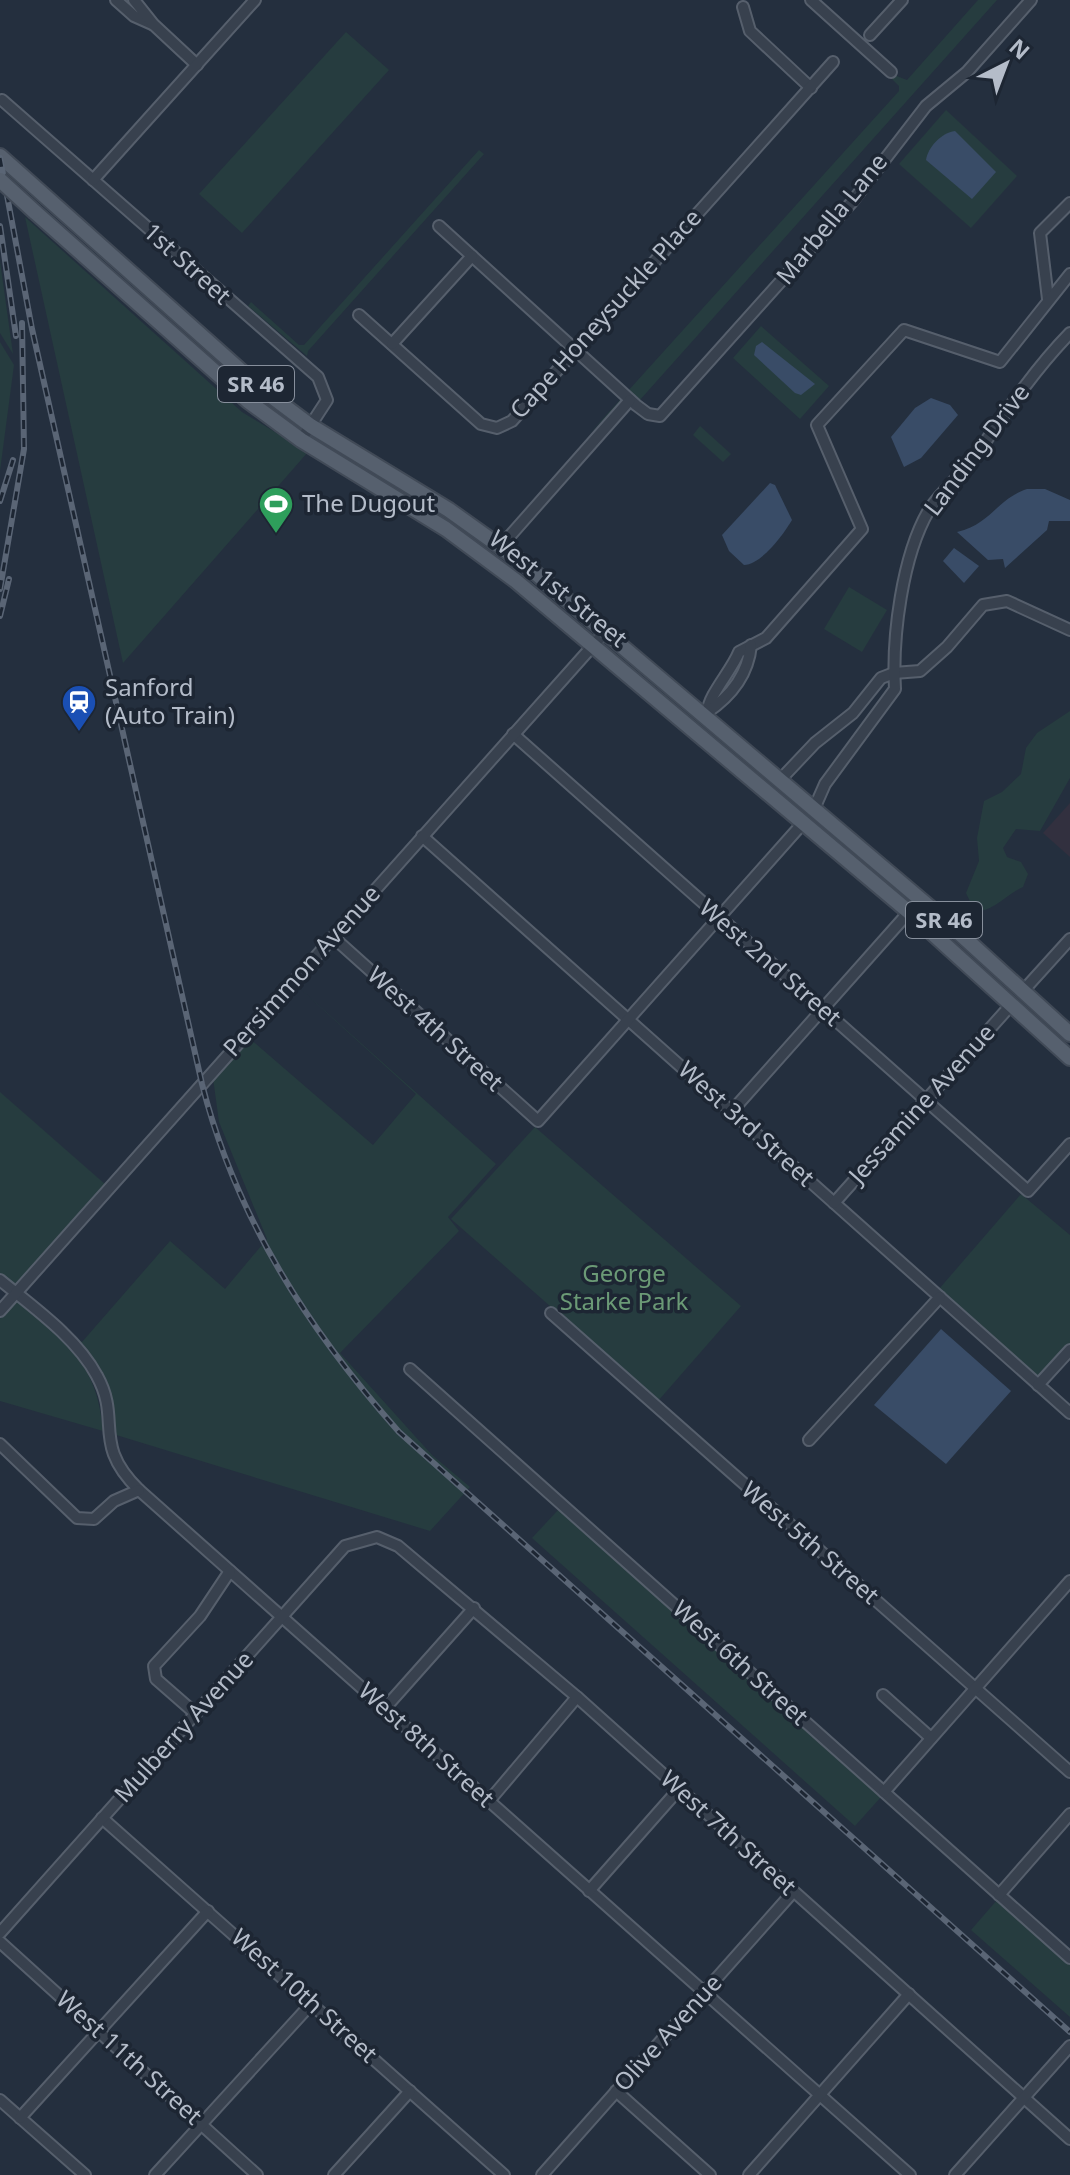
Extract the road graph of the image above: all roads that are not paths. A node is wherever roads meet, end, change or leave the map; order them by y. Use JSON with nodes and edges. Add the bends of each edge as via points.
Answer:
{"nodes":[{"id":1,"x":116,"y":0,"type":"edge"},
{"id":2,"x":134,"y":0,"type":"edge"},
{"id":3,"x":255,"y":0,"type":"edge"},
{"id":4,"x":811,"y":0,"type":"edge"},
{"id":5,"x":902,"y":0,"type":"edge"},
{"id":6,"x":1031,"y":0,"type":"edge"},
{"id":7,"x":743,"y":7,"type":"dead end"},
{"id":8,"x":154,"y":25,"type":"junction"},
{"id":9,"x":870,"y":35,"type":"dead end"},
{"id":10,"x":833,"y":62,"type":"dead end"},
{"id":11,"x":197,"y":65,"type":"junction"},
{"id":12,"x":891,"y":72,"type":"dead end"},
{"id":13,"x":811,"y":88,"type":"junction"},
{"id":14,"x":2,"y":100,"type":"edge"},
{"id":15,"x":0,"y":156,"type":"edge"},
{"id":16,"x":0,"y":180,"type":"edge"},
{"id":17,"x":93,"y":180,"type":"junction"},
{"id":18,"x":1070,"y":203,"type":"edge"},
{"id":19,"x":439,"y":226,"type":"dead end"},
{"id":20,"x":472,"y":256,"type":"junction"},
{"id":21,"x":1070,"y":274,"type":"edge"},
{"id":22,"x":1048,"y":299,"type":"junction"},
{"id":23,"x":359,"y":315,"type":"dead end"},
{"id":24,"x":1070,"y":333,"type":"edge"},
{"id":25,"x":392,"y":344,"type":"junction"},
{"id":26,"x":575,"y":350,"type":"junction"},
{"id":27,"x":630,"y":400,"type":"junction"},
{"id":28,"x":311,"y":426,"type":"junction"},
{"id":29,"x":301,"y":440,"type":"junction"},
{"id":30,"x":501,"y":546,"type":"junction"},
{"id":31,"x":1070,"y":630,"type":"edge"},
{"id":32,"x":605,"y":632,"type":"junction"},
{"id":33,"x":593,"y":645,"type":"junction"},
{"id":34,"x":894,"y":673,"type":"junction"},
{"id":35,"x":706,"y":713,"type":"junction"},
{"id":36,"x":513,"y":734,"type":"junction"},
{"id":37,"x":780,"y":780,"type":"junction"},
{"id":38,"x":814,"y":809,"type":"junction"},
{"id":39,"x":803,"y":823,"type":"junction"},
{"id":40,"x":422,"y":836,"type":"junction"},
{"id":41,"x":848,"y":838,"type":"junction"},
{"id":42,"x":909,"y":912,"type":"junction"},
{"id":43,"x":719,"y":918,"type":"junction"},
{"id":44,"x":333,"y":937,"type":"junction"},
{"id":45,"x":1070,"y":939,"type":"edge"},
{"id":46,"x":961,"y":959,"type":"junction"},
{"id":47,"x":1023,"y":991,"type":"junction"},
{"id":48,"x":1011,"y":1005,"type":"junction"},
{"id":49,"x":823,"y":1008,"type":"junction"},
{"id":50,"x":629,"y":1020,"type":"junction"},
{"id":51,"x":1057,"y":1022,"type":"junction"},
{"id":52,"x":1070,"y":1034,"type":"edge"},
{"id":53,"x":1070,"y":1058,"type":"edge"},
{"id":54,"x":926,"y":1100,"type":"junction"},
{"id":55,"x":732,"y":1111,"type":"junction"},
{"id":56,"x":1070,"y":1144,"type":"edge"},
{"id":57,"x":834,"y":1203,"type":"junction"},
{"id":58,"x":0,"y":1280,"type":"edge"},
{"id":59,"x":17,"y":1293,"type":"junction"},
{"id":60,"x":940,"y":1297,"type":"junction"},
{"id":61,"x":0,"y":1311,"type":"edge"},
{"id":62,"x":551,"y":1313,"type":"dead end"},
{"id":63,"x":1070,"y":1350,"type":"edge"},
{"id":64,"x":410,"y":1369,"type":"dead end"},
{"id":65,"x":1038,"y":1385,"type":"junction"},
{"id":66,"x":1070,"y":1413,"type":"edge"},
{"id":67,"x":809,"y":1440,"type":"dead end"},
{"id":68,"x":0,"y":1444,"type":"edge"},
{"id":69,"x":139,"y":1490,"type":"junction"},
{"id":70,"x":377,"y":1537,"type":"joint"},
{"id":71,"x":230,"y":1571,"type":"junction"},
{"id":72,"x":1070,"y":1581,"type":"edge"},
{"id":73,"x":474,"y":1608,"type":"junction"},
{"id":74,"x":283,"y":1617,"type":"junction"},
{"id":75,"x":975,"y":1688,"type":"junction"},
{"id":76,"x":883,"y":1695,"type":"dead end"},
{"id":77,"x":577,"y":1697,"type":"junction"},
{"id":78,"x":385,"y":1708,"type":"junction"},
{"id":79,"x":196,"y":1714,"type":"junction"},
{"id":80,"x":931,"y":1738,"type":"junction"},
{"id":81,"x":1070,"y":1772,"type":"edge"},
{"id":82,"x":679,"y":1789,"type":"junction"},
{"id":83,"x":884,"y":1792,"type":"junction"},
{"id":84,"x":489,"y":1801,"type":"junction"},
{"id":85,"x":1070,"y":1814,"type":"edge"},
{"id":86,"x":102,"y":1818,"type":"junction"},
{"id":87,"x":589,"y":1891,"type":"junction"},
{"id":88,"x":793,"y":1892,"type":"junction"},
{"id":89,"x":999,"y":1895,"type":"junction"},
{"id":90,"x":208,"y":1911,"type":"junction"},
{"id":91,"x":0,"y":1933,"type":"edge"},
{"id":92,"x":0,"y":1942,"type":"edge"},
{"id":93,"x":1070,"y":1958,"type":"edge"},
{"id":94,"x":705,"y":1992,"type":"junction"},
{"id":95,"x":909,"y":1994,"type":"junction"},
{"id":96,"x":311,"y":2004,"type":"junction"},
{"id":97,"x":99,"y":2031,"type":"junction"},
{"id":98,"x":1070,"y":2046,"type":"edge"},
{"id":99,"x":410,"y":2091,"type":"junction"},
{"id":100,"x":616,"y":2091,"type":"junction"},
{"id":101,"x":821,"y":2095,"type":"junction"},
{"id":102,"x":1024,"y":2097,"type":"junction"},
{"id":103,"x":0,"y":2100,"type":"edge"},
{"id":104,"x":20,"y":2118,"type":"junction"},
{"id":105,"x":201,"y":2124,"type":"junction"},
{"id":106,"x":1070,"y":2139,"type":"edge"},
{"id":107,"x":85,"y":2175,"type":"edge"},
{"id":108,"x":155,"y":2175,"type":"edge"},
{"id":109,"x":257,"y":2175,"type":"edge"},
{"id":110,"x":334,"y":2175,"type":"edge"},
{"id":111,"x":504,"y":2175,"type":"edge"},
{"id":112,"x":542,"y":2175,"type":"edge"},
{"id":113,"x":710,"y":2175,"type":"edge"},
{"id":114,"x":749,"y":2175,"type":"edge"},
{"id":115,"x":910,"y":2175,"type":"edge"},
{"id":116,"x":955,"y":2175,"type":"edge"}],
"edges":[{"from":1,"to":8,"type":"street"},
{"from":2,"to":8,"type":"street"},
{"from":3,"to":11,"type":"street"},
{"from":4,"to":12,"type":"street"},
{"from":5,"to":9,"type":"street"},
{"from":6,"to":27,"type":"street","name":"Marbella Lane","via":[[967,72],[926,106],[875,175],[667,411],[652,415]]},
{"from":7,"to":13,"type":"street","via":[[750,31]]},
{"from":8,"to":11,"type":"street"},
{"from":10,"to":13,"type":"street","name":"Cape Honeysuckle Place"},
{"from":11,"to":17,"type":"street"},
{"from":13,"to":26,"type":"street","name":"Cape Honeysuckle Place"},
{"from":14,"to":17,"type":"street","name":"1st Street"},
{"from":15,"to":28,"type":"main road","name":"West 1st Street","number":"SR 46","via":[[259,387]]},
{"from":16,"to":29,"type":"main road","name":"West 1st Street","number":"SR 46","bridge":true,"via":[[231,386]]},
{"from":17,"to":28,"type":"street","name":"1st Street","via":[[318,377],[327,400]]},
{"from":18,"to":22,"type":"street","via":[[1040,233]]},
{"from":19,"to":20,"type":"street"},
{"from":20,"to":25,"type":"street"},
{"from":20,"to":26,"type":"street"},
{"from":21,"to":22,"type":"street"},
{"from":22,"to":35,"type":"street","via":[[1000,362],[904,330],[817,425],[862,529],[766,638],[751,645],[749,663],[736,685],[720,706]]},
{"from":23,"to":25,"type":"street","name":"Cape Honeysuckle Place"},
{"from":24,"to":34,"type":"street","name":"Landing Drive","via":[[928,511],[910,553]]},
{"from":25,"to":26,"type":"street","name":"Cape Honeysuckle Place","via":[[481,424],[497,428],[512,421]]},
{"from":26,"to":27,"type":"street"},
{"from":27,"to":30,"type":"street"},
{"from":28,"to":29,"type":"street","name":"1st Street"},
{"from":28,"to":30,"type":"main road","name":"West 1st Street","number":"SR 46"},
{"from":29,"to":33,"type":"main road","name":"West 1st Street","number":"SR 46","via":[[468,545]]},
{"from":30,"to":32,"type":"main road","name":"West 1st Street","number":"SR 46"},
{"from":31,"to":34,"type":"street","via":[[1007,601],[983,605],[920,671]]},
{"from":32,"to":33,"type":"street","name":"Persimmon Avenue"},
{"from":32,"to":35,"type":"main road","name":"West 1st Street","number":"SR 46"},
{"from":33,"to":36,"type":"street","name":"Persimmon Avenue"},
{"from":33,"to":39,"type":"main road","name":"West 1st Street","number":"SR 46"},
{"from":34,"to":37,"type":"street","via":[[881,678],[853,713]]},
{"from":34,"to":38,"type":"street","name":"Landing Drive","via":[[895,689],[825,784]]},
{"from":35,"to":37,"type":"main road","name":"West 1st Street","number":"SR 46"},
{"from":36,"to":40,"type":"street","name":"Persimmon Avenue"},
{"from":36,"to":43,"type":"street","name":"West 2nd Street"},
{"from":37,"to":38,"type":"main road","name":"West 1st Street","number":"SR 46"},
{"from":38,"to":41,"type":"main road","name":"West 1st Street","number":"SR 46"},
{"from":39,"to":41,"type":"main road","via":[[818,823],[835,836]]},
{"from":39,"to":42,"type":"main road","name":"West 1st Street","number":"SR 46"},
{"from":39,"to":43,"type":"street"},
{"from":40,"to":44,"type":"street","name":"Persimmon Avenue"},
{"from":40,"to":50,"type":"street","name":"West 3rd Street"},
{"from":41,"to":47,"type":"main road","name":"West 1st Street","number":"SR 46"},
{"from":42,"to":46,"type":"main road","name":"West 1st Street","number":"SR 46"},
{"from":42,"to":49,"type":"street"},
{"from":43,"to":49,"type":"street","name":"West 2nd Street"},
{"from":43,"to":50,"type":"street"},
{"from":44,"to":50,"type":"street","name":"West 4th Street","via":[[538,1121]]},
{"from":44,"to":59,"type":"street","name":"Persimmon Avenue"},
{"from":45,"to":47,"type":"street"},
{"from":46,"to":47,"type":"main road","via":[[1002,988]]},
{"from":46,"to":48,"type":"main road","name":"West 1st Street","number":"SR 46"},
{"from":47,"to":51,"type":"main road","name":"West 1st Street","number":"SR 46"},
{"from":48,"to":51,"type":"main road","via":[[1026,1005]]},
{"from":48,"to":53,"type":"main road","name":"West 1st Street","number":"SR 46"},
{"from":48,"to":54,"type":"street","name":"Jessamine Avenue"},
{"from":49,"to":54,"type":"street","name":"West 2nd Street"},
{"from":49,"to":55,"type":"street"},
{"from":50,"to":55,"type":"street","name":"West 3rd Street"},
{"from":51,"to":52,"type":"main road","name":"West 1st Street","number":"SR 46"},
{"from":54,"to":56,"type":"street","name":"West 2nd Street","via":[[1028,1191]]},
{"from":54,"to":57,"type":"street","name":"Jessamine Avenue"},
{"from":55,"to":57,"type":"street","name":"West 3rd Street"},
{"from":57,"to":60,"type":"street","name":"West 3rd Street"},
{"from":58,"to":59,"type":"street","name":"West 8th Street"},
{"from":59,"to":61,"type":"street","name":"Persimmon Avenue"},
{"from":59,"to":69,"type":"street","name":"West 8th Street","via":[[81,1352],[97,1376],[114,1460]]},
{"from":60,"to":65,"type":"street","name":"West 3rd Street"},
{"from":60,"to":67,"type":"street"},
{"from":62,"to":75,"type":"street","name":"West 5th Street"},
{"from":63,"to":65,"type":"street"},
{"from":64,"to":83,"type":"street","name":"West 6th Street"},
{"from":65,"to":66,"type":"street","name":"West 3rd Street"},
{"from":68,"to":69,"type":"street","via":[[77,1518],[94,1519],[114,1501]]},
{"from":69,"to":71,"type":"street","name":"West 8th Street"},
{"from":70,"to":73,"type":"street","name":"West 7th Street","via":[[398,1546]]},
{"from":70,"to":74,"type":"street","name":"Mulberry Avenue","via":[[345,1546]]},
{"from":71,"to":74,"type":"street","name":"West 8th Street"},
{"from":71,"to":79,"type":"street","via":[[152,1673]]},
{"from":72,"to":75,"type":"street"},
{"from":73,"to":77,"type":"street","name":"West 7th Street"},
{"from":73,"to":78,"type":"street"},
{"from":74,"to":78,"type":"street","name":"West 8th Street"},
{"from":74,"to":79,"type":"street","name":"Mulberry Avenue"},
{"from":75,"to":80,"type":"street"},
{"from":75,"to":81,"type":"street","name":"West 5th Street"},
{"from":76,"to":80,"type":"street"},
{"from":77,"to":82,"type":"street","name":"West 7th Street"},
{"from":77,"to":84,"type":"street"},
{"from":78,"to":84,"type":"street","name":"West 8th Street"},
{"from":79,"to":86,"type":"street","name":"Mulberry Avenue"},
{"from":80,"to":83,"type":"street"},
{"from":82,"to":87,"type":"street"},
{"from":82,"to":88,"type":"street","name":"West 7th Street"},
{"from":83,"to":89,"type":"street","name":"West 6th Street"},
{"from":84,"to":87,"type":"street","name":"West 8th Street"},
{"from":85,"to":89,"type":"street"},
{"from":86,"to":90,"type":"street","name":"West 10th Street"},
{"from":86,"to":91,"type":"street","name":"Mulberry Avenue"},
{"from":87,"to":94,"type":"street","name":"West 8th Street"},
{"from":88,"to":94,"type":"street","name":"Olive Avenue"},
{"from":88,"to":95,"type":"street","name":"West 7th Street"},
{"from":89,"to":93,"type":"street","name":"West 6th Street"},
{"from":90,"to":96,"type":"street","name":"West 10th Street"},
{"from":90,"to":97,"type":"street"},
{"from":92,"to":97,"type":"street","name":"West 11th Street"},
{"from":94,"to":100,"type":"street","name":"Olive Avenue"},
{"from":94,"to":101,"type":"street","name":"West 8th Street"},
{"from":95,"to":101,"type":"street"},
{"from":95,"to":102,"type":"street","name":"West 7th Street"},
{"from":96,"to":99,"type":"street","name":"West 10th Street"},
{"from":96,"to":105,"type":"street"},
{"from":97,"to":104,"type":"street"},
{"from":97,"to":105,"type":"street","name":"West 11th Street"},
{"from":98,"to":102,"type":"street"},
{"from":99,"to":110,"type":"street"},
{"from":99,"to":111,"type":"street","name":"West 10th Street"},
{"from":100,"to":112,"type":"street","name":"Olive Avenue"},
{"from":100,"to":113,"type":"street"},
{"from":101,"to":114,"type":"street"},
{"from":101,"to":115,"type":"street","name":"West 8th Street"},
{"from":102,"to":106,"type":"street","name":"West 7th Street"},
{"from":102,"to":116,"type":"street"},
{"from":103,"to":104,"type":"street"},
{"from":104,"to":107,"type":"street"},
{"from":105,"to":108,"type":"street"},
{"from":105,"to":109,"type":"street","name":"West 11th Street"}]}
